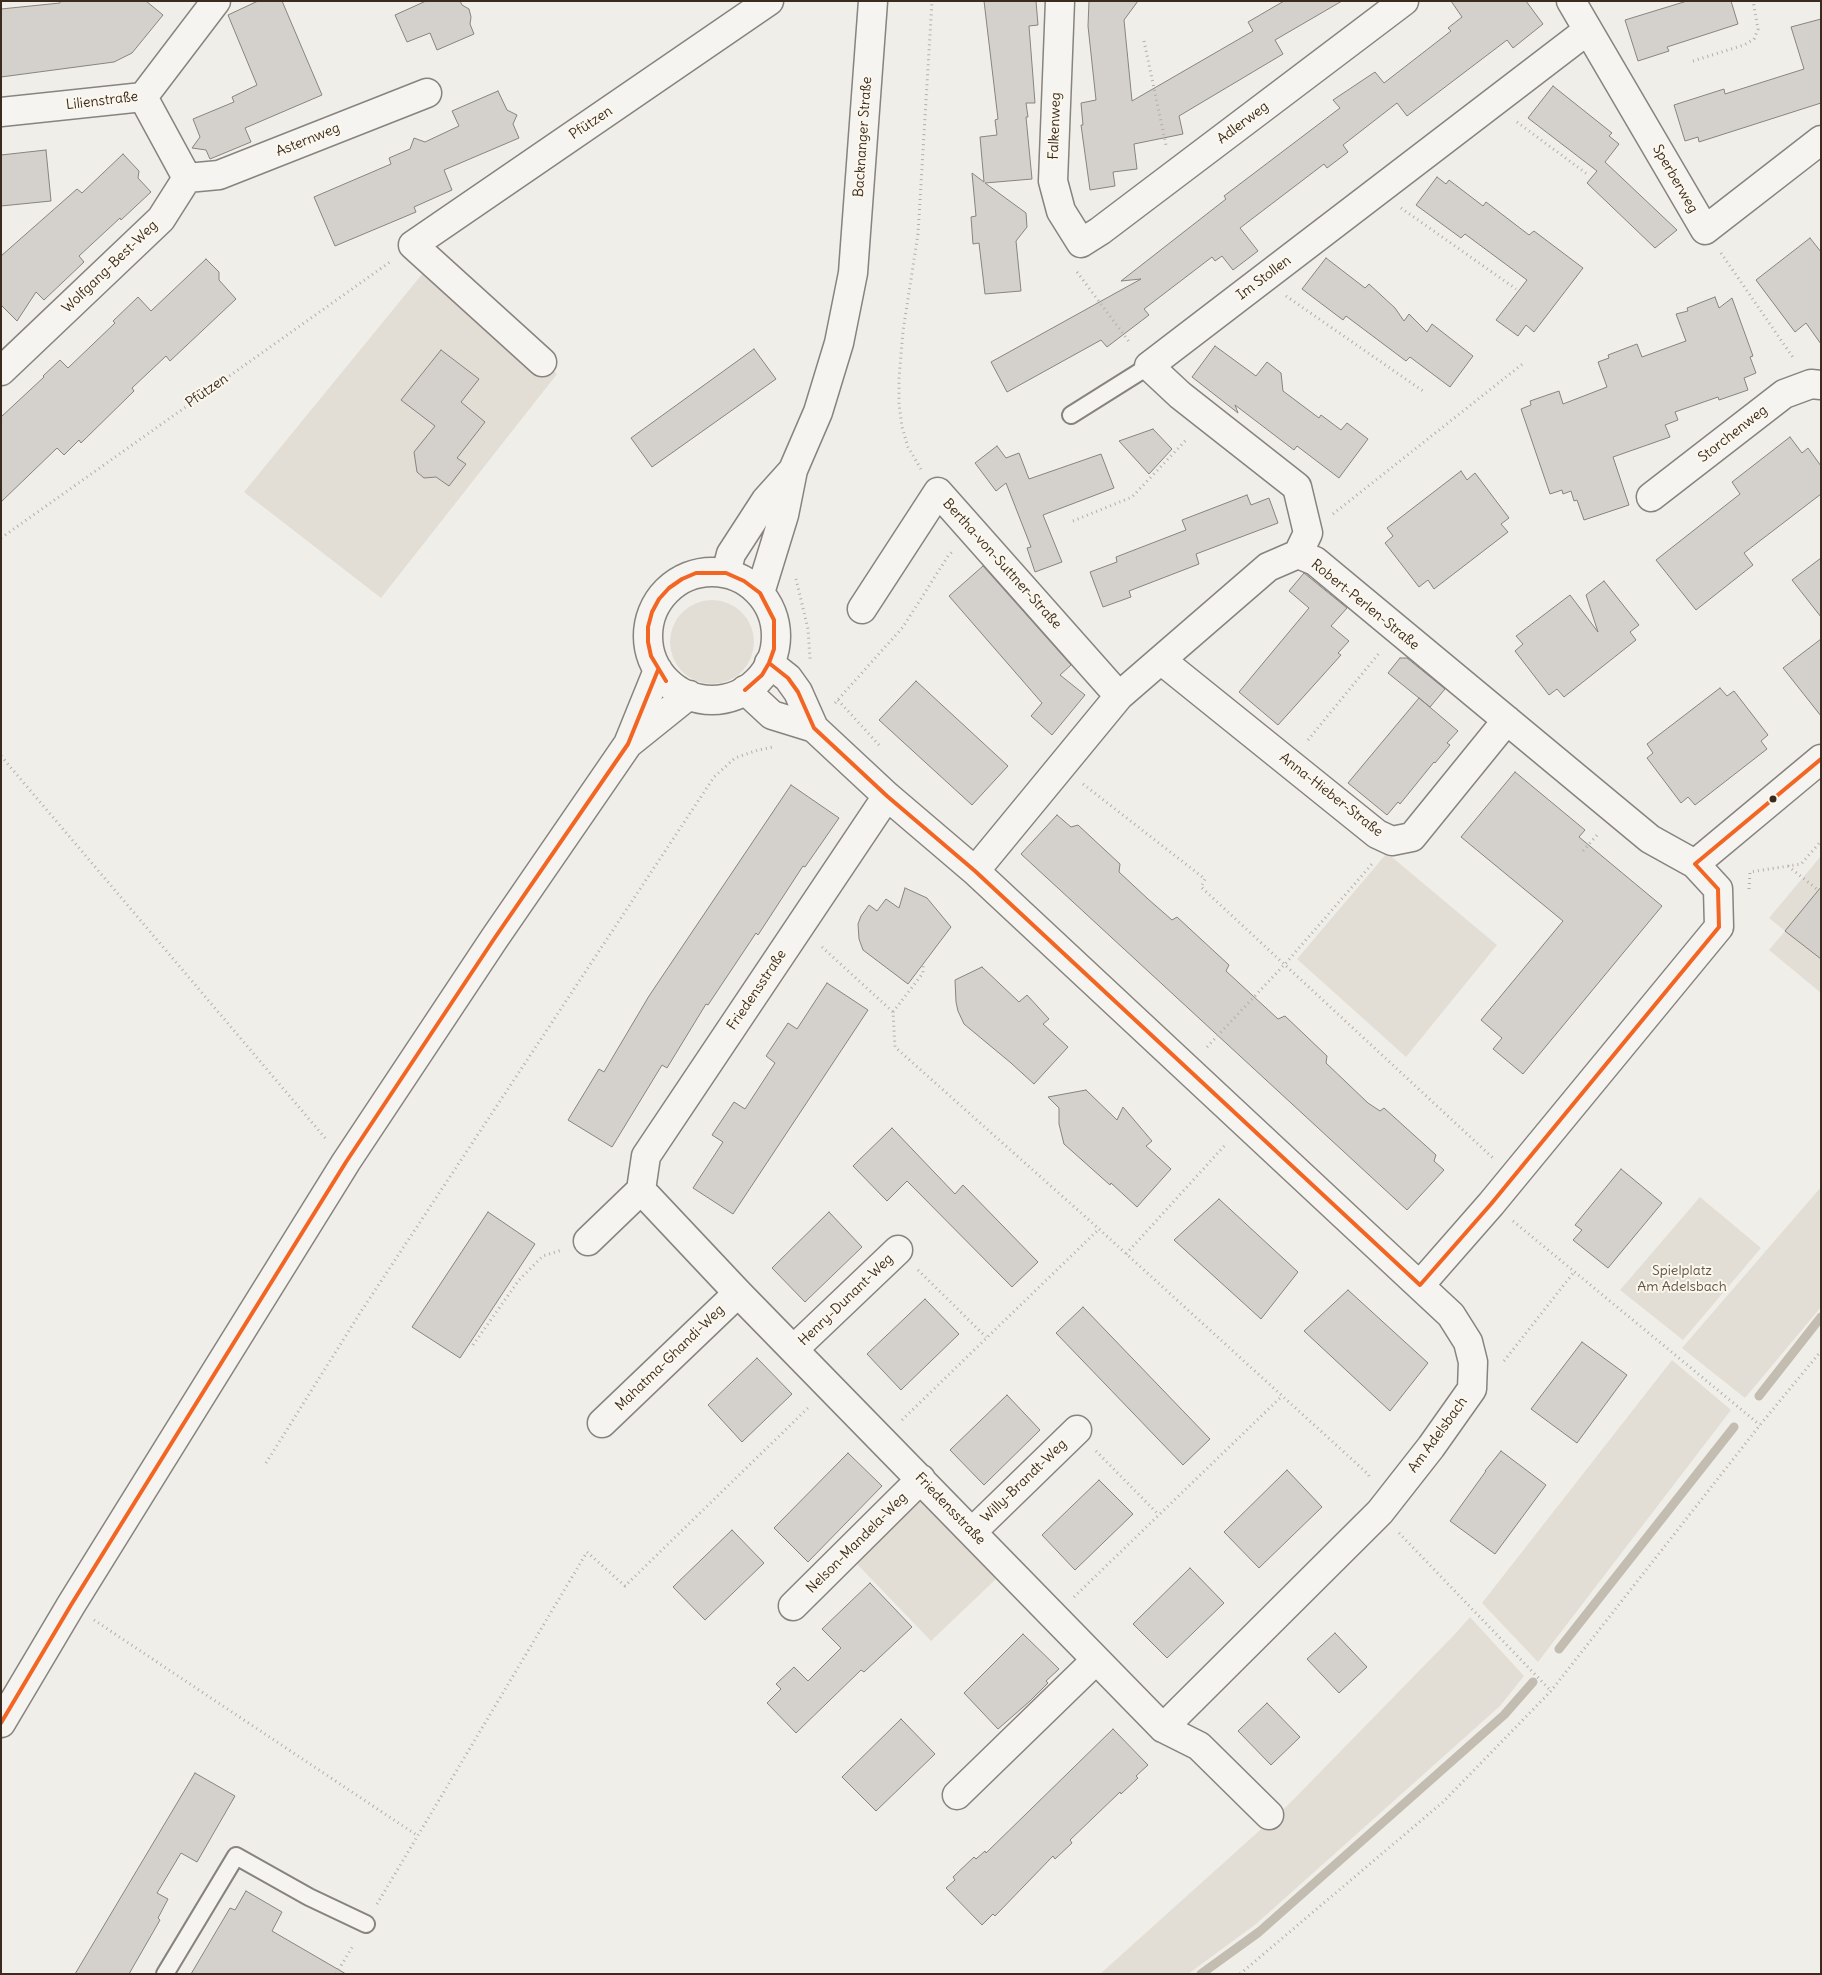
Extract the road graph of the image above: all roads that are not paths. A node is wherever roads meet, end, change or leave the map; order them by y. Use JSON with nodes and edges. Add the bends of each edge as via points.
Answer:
{"nodes":[{"id":1,"x":216,"y":1,"type":"edge"},
{"id":2,"x":769,"y":1,"type":"edge"},
{"id":3,"x":873,"y":1,"type":"edge"},
{"id":4,"x":1060,"y":1,"type":"edge"},
{"id":5,"x":1404,"y":1,"type":"edge"},
{"id":6,"x":1583,"y":11,"type":"edge"},
{"id":7,"x":428,"y":93,"type":"dead end"},
{"id":8,"x":143,"y":98,"type":"junction"},
{"id":9,"x":1,"y":112,"type":"edge"},
{"id":10,"x":1821,"y":140,"type":"edge"},
{"id":11,"x":187,"y":178,"type":"junction"},
{"id":12,"x":1081,"y":243,"type":"joint"},
{"id":13,"x":542,"y":362,"type":"dead end"},
{"id":14,"x":1149,"y":366,"type":"junction"},
{"id":15,"x":1,"y":371,"type":"edge"},
{"id":16,"x":1816,"y":384,"type":"edge"},
{"id":17,"x":1071,"y":415,"type":"dead end"},
{"id":18,"x":794,"y":470,"type":"junction"},
{"id":19,"x":1651,"y":497,"type":"dead end"},
{"id":20,"x":1303,"y":544,"type":"junction"},
{"id":21,"x":726,"y":573,"type":"junction"},
{"id":22,"x":760,"y":593,"type":"junction"},
{"id":23,"x":862,"y":609,"type":"dead end"},
{"id":24,"x":1161,"y":660,"type":"junction"},
{"id":25,"x":769,"y":663,"type":"junction"},
{"id":26,"x":658,"y":670,"type":"junction"},
{"id":27,"x":745,"y":690,"type":"junction"},
{"id":28,"x":689,"y":695,"type":"junction"},
{"id":29,"x":1119,"y":696,"type":"junction"},
{"id":30,"x":1507,"y":720,"type":"junction"},
{"id":31,"x":814,"y":728,"type":"junction"},
{"id":32,"x":628,"y":744,"type":"junction"},
{"id":33,"x":1821,"y":759,"type":"edge"},
{"id":34,"x":887,"y":796,"type":"junction"},
{"id":35,"x":1695,"y":864,"type":"junction"},
{"id":36,"x":975,"y":870,"type":"junction"},
{"id":37,"x":640,"y":1190,"type":"junction"},
{"id":38,"x":588,"y":1241,"type":"road end"},
{"id":39,"x":898,"y":1250,"type":"road end"},
{"id":40,"x":1420,"y":1285,"type":"junction"},
{"id":41,"x":738,"y":1293,"type":"junction"},
{"id":42,"x":794,"y":1349,"type":"junction"},
{"id":43,"x":602,"y":1423,"type":"dead end"},
{"id":44,"x":1077,"y":1430,"type":"road end"},
{"id":45,"x":922,"y":1480,"type":"junction"},
{"id":46,"x":972,"y":1532,"type":"junction"},
{"id":47,"x":794,"y":1606,"type":"dead end"},
{"id":48,"x":1096,"y":1660,"type":"junction"},
{"id":49,"x":1,"y":1723,"type":"edge"},
{"id":50,"x":1163,"y":1728,"type":"junction"},
{"id":51,"x":957,"y":1795,"type":"dead end"},
{"id":52,"x":1269,"y":1815,"type":"dead end"},
{"id":53,"x":366,"y":1924,"type":"road end"},
{"id":54,"x":165,"y":1974,"type":"edge"}],
"edges":[{"from":1,"to":8,"type":"street","name":"Lilienstraße"},
{"from":2,"to":13,"type":"street","name":"Pfützen","via":[[413,246]]},
{"from":3,"to":18,"type":"street","name":"Backnanger Straße","via":[[853,273],[840,343],[818,412]]},
{"from":4,"to":12,"type":"street","name":"Falkenweg","via":[[1053,181],[1061,211]]},
{"from":5,"to":12,"type":"street","name":"Adlerweg"},
{"from":6,"to":10,"type":"street","name":"Sperberweg","via":[[1705,230]]},
{"from":6,"to":14,"type":"street","name":"Im Stollen","via":[[1492,104]]},
{"from":7,"to":11,"type":"street","name":"Asternweg","via":[[219,175]]},
{"from":8,"to":9,"type":"street","name":"Lilienstraße"},
{"from":8,"to":11,"type":"street"},
{"from":11,"to":15,"type":"street","name":"Wolfgang-Best-Weg","via":[[161,219]]},
{"from":14,"to":17,"type":"lane"},
{"from":14,"to":20,"type":"street","via":[[1180,395],[1297,487]]},
{"from":16,"to":19,"type":"street","name":"Storchenweg","via":[[1784,394]]},
{"from":18,"to":21,"type":"street","via":[[766,500],[731,554]]},
{"from":18,"to":22,"type":"street"},
{"from":20,"to":24,"type":"street","name":"Robert-Perlen-Straße","via":[[1268,567]]},
{"from":20,"to":30,"type":"street","name":"Robert-Perlen-Straße","via":[[1315,561]]},
{"from":21,"to":22,"type":"street"},
{"from":21,"to":26,"type":"street","via":[[689,576],[669,588],[659,599],[652,612],[648,634],[651,656]]},
{"from":22,"to":25,"type":"street","via":[[774,620],[774,649]]},
{"from":23,"to":29,"type":"street","name":"Bertha-von-Suttner-Straße","via":[[938,492]]},
{"from":24,"to":29,"type":"street","name":"Robert-Perlen-Straße"},
{"from":24,"to":30,"type":"street","name":"Anna-Hieber-Straße","via":[[1377,834],[1392,841],[1412,837]]},
{"from":25,"to":27,"type":"street","via":[[762,675]]},
{"from":25,"to":31,"type":"street","name":"Am Adelsbach","via":[[788,678],[798,692]]},
{"from":26,"to":28,"type":"street","via":[[672,685]]},
{"from":26,"to":32,"type":"street"},
{"from":27,"to":28,"type":"street","via":[[722,698],[705,699]]},
{"from":27,"to":31,"type":"street","name":"Am Adelsbach","via":[[772,715]]},
{"from":28,"to":32,"type":"street"},
{"from":29,"to":36,"type":"street","name":"Robert-Perlen-Straße"},
{"from":30,"to":35,"type":"street","name":"Robert-Perlen-Straße","via":[[1650,838]]},
{"from":31,"to":34,"type":"street","name":"Am Adelsbach"},
{"from":32,"to":49,"type":"street","via":[[346,1162],[71,1604]]},
{"from":33,"to":35,"type":"street"},
{"from":34,"to":36,"type":"street","name":"Am Adelsbach"},
{"from":34,"to":37,"type":"street","name":"Friedensstraße","via":[[646,1156]]},
{"from":35,"to":40,"type":"street","name":"Robert-Perlen-Straße","via":[[1718,888],[1719,927],[1491,1204]]},
{"from":36,"to":40,"type":"street","name":"Am Adelsbach"},
{"from":37,"to":38,"type":"street"},
{"from":37,"to":41,"type":"street","name":"Friedensstraße"},
{"from":39,"to":42,"type":"street","name":"Henry-Dunant-Weg"},
{"from":40,"to":50,"type":"street","name":"Am Adelsbach","via":[[1451,1314],[1468,1342],[1473,1362],[1472,1390],[1380,1512]]},
{"from":41,"to":42,"type":"street","name":"Friedensstraße"},
{"from":41,"to":43,"type":"street","name":"Mahatma-Ghandi-Weg"},
{"from":42,"to":45,"type":"street","name":"Friedensstraße"},
{"from":44,"to":46,"type":"street","name":"Willy-Brandt-Weg"},
{"from":45,"to":46,"type":"street","name":"Friedensstraße"},
{"from":45,"to":47,"type":"street","name":"Nelson-Mandela-Weg"},
{"from":46,"to":48,"type":"street","name":"Friedensstraße"},
{"from":48,"to":50,"type":"street","name":"Friedensstraße"},
{"from":48,"to":51,"type":"street"},
{"from":50,"to":52,"type":"street","name":"Friedensstraße","via":[[1199,1746]]},
{"from":53,"to":54,"type":"lane","via":[[236,1856]]}]}
